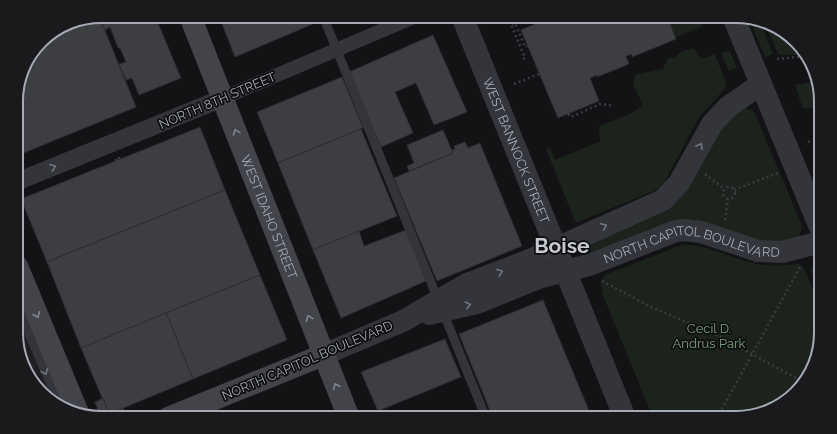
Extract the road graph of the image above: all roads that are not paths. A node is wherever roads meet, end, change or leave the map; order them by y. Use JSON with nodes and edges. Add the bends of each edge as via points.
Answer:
{"nodes":[{"id":1,"x":193,"y":23,"type":"edge"},
{"id":2,"x":326,"y":23,"type":"edge"},
{"id":3,"x":400,"y":23,"type":"edge"},
{"id":4,"x":465,"y":23,"type":"edge"},
{"id":5,"x":736,"y":23,"type":"edge"},
{"id":6,"x":337,"y":50,"type":"junction"},
{"id":7,"x":761,"y":84,"type":"junction"},
{"id":8,"x":223,"y":98,"type":"junction"},
{"id":9,"x":23,"y":179,"type":"edge"},
{"id":10,"x":814,"y":213,"type":"edge"},
{"id":11,"x":814,"y":244,"type":"edge"},
{"id":12,"x":556,"y":248,"type":"junction"},
{"id":13,"x":565,"y":271,"type":"junction"},
{"id":14,"x":23,"y":280,"type":"edge"},
{"id":15,"x":441,"y":306,"type":"junction"},
{"id":16,"x":23,"y":319,"type":"edge"},
{"id":17,"x":323,"y":355,"type":"junction"},
{"id":18,"x":56,"y":398,"type":"edge"},
{"id":19,"x":75,"y":407,"type":"edge"},
{"id":20,"x":185,"y":411,"type":"edge"},
{"id":21,"x":346,"y":411,"type":"edge"},
{"id":22,"x":483,"y":411,"type":"edge"},
{"id":23,"x":622,"y":411,"type":"edge"}],
"edges":[{"from":1,"to":8,"type":"main road","name":"WEST IDAHO STREET"},
{"from":2,"to":6,"type":"lane"},
{"from":3,"to":6,"type":"street","name":"NORTH 8TH STREET"},
{"from":4,"to":12,"type":"street","name":"WEST BANNOCK STREET"},
{"from":5,"to":7,"type":"street"},
{"from":6,"to":8,"type":"street","name":"NORTH 8TH STREET"},
{"from":6,"to":15,"type":"lane"},
{"from":7,"to":10,"type":"street"},
{"from":12,"to":7,"type":"street","name":"NORTH CAPITOL BOULEVARD","one_way":true,"via":[[663,200],[677,186],[712,124],[728,107]]},
{"from":9,"to":8,"type":"street","name":"NORTH 8TH STREET","one_way":true},
{"from":17,"to":8,"type":"main road","name":"WEST IDAHO STREET","one_way":true},
{"from":11,"to":13,"type":"street","name":"NORTH CAPITOL BOULEVARD","via":[[782,252],[758,251],[722,238],[684,230],[669,232],[589,265]]},
{"from":12,"to":13,"type":"street","name":"WEST BANNOCK STREET"},
{"from":15,"to":12,"type":"street","name":"NORTH CAPITOL BOULEVARD","one_way":true,"via":[[468,284]]},
{"from":15,"to":13,"type":"street","name":"NORTH CAPITOL BOULEVARD","one_way":true,"via":[[477,303],[540,277]]},
{"from":13,"to":23,"type":"street","name":"WEST BANNOCK STREET"},
{"from":14,"to":19,"type":"main road","one_way":true},
{"from":15,"to":17,"type":"street","name":"NORTH CAPITOL BOULEVARD"},
{"from":15,"to":22,"type":"lane"},
{"from":16,"to":18,"type":"lane","one_way":true},
{"from":17,"to":20,"type":"main road","name":"NORTH CAPITOL BOULEVARD"},
{"from":21,"to":17,"type":"main road","name":"WEST IDAHO STREET","one_way":true}]}
